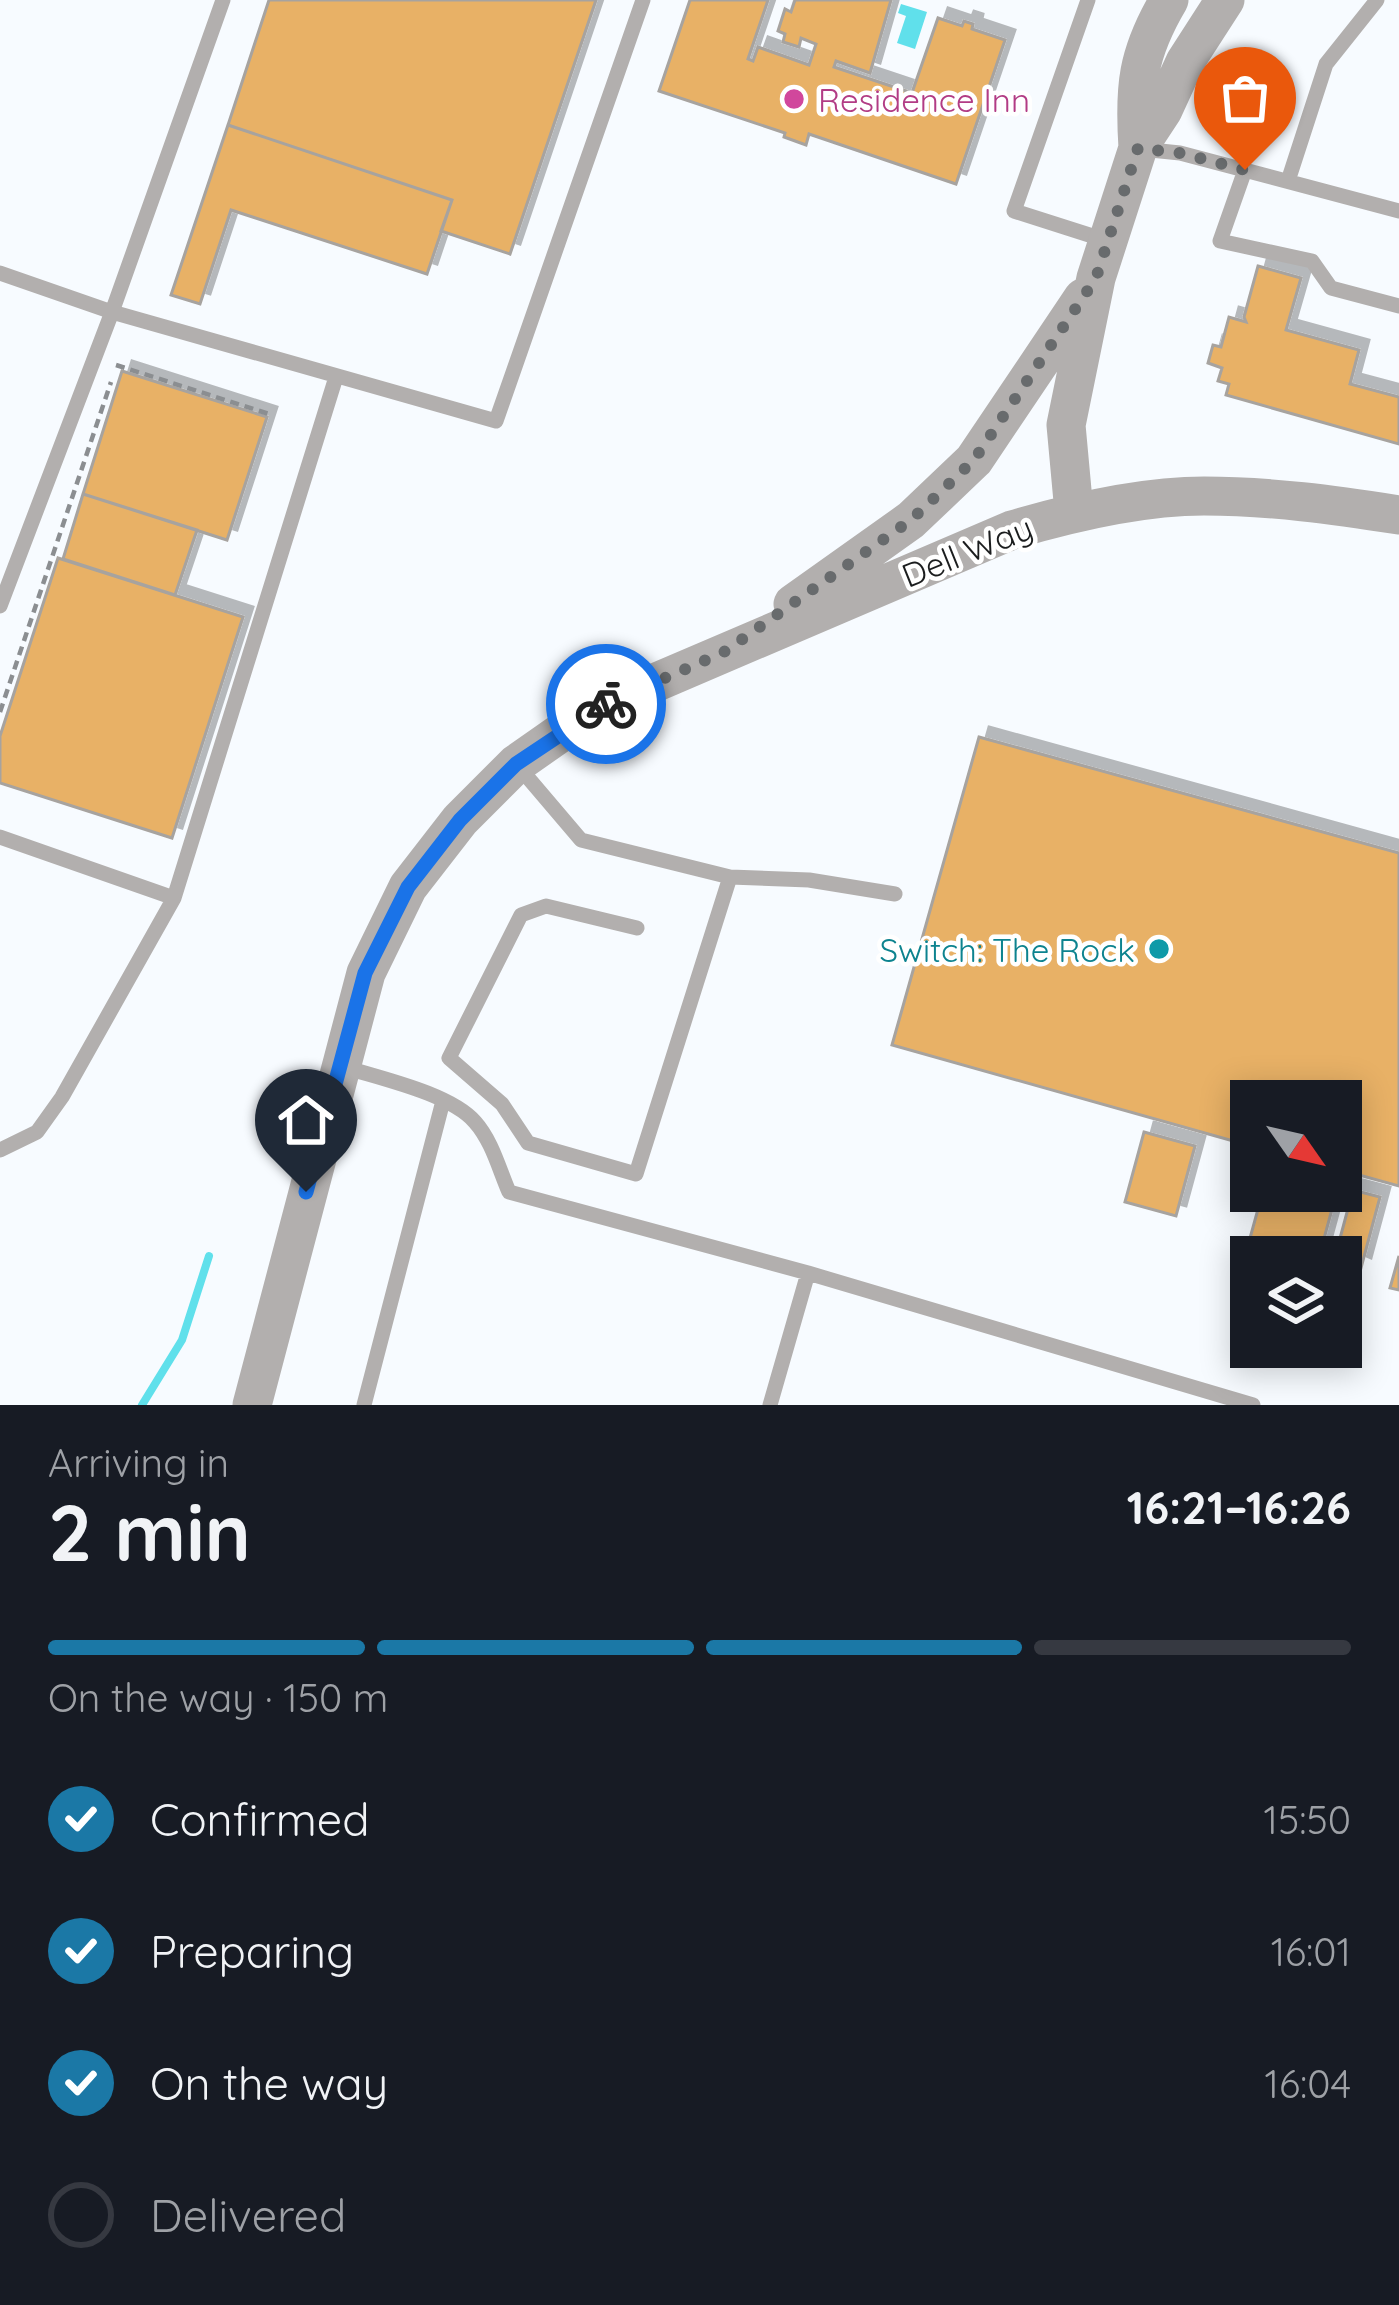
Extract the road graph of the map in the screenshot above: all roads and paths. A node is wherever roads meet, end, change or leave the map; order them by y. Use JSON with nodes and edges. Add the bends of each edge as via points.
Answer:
{"nodes":[{"id":1,"x":224,"y":0,"type":"edge"},
{"id":2,"x":643,"y":0,"type":"edge"},
{"id":3,"x":1088,"y":0,"type":"edge"},
{"id":4,"x":1169,"y":0,"type":"edge"},
{"id":5,"x":1225,"y":0,"type":"edge"},
{"id":6,"x":1377,"y":0,"type":"edge"},
{"id":7,"x":1138,"y":148,"type":"junction"},
{"id":8,"x":1245,"y":170,"type":"junction"},
{"id":9,"x":1288,"y":181,"type":"junction"},
{"id":10,"x":1399,"y":211,"type":"edge"},
{"id":11,"x":1102,"y":260,"type":"junction"},
{"id":12,"x":0,"y":273,"type":"edge"},
{"id":13,"x":1399,"y":307,"type":"edge"},
{"id":14,"x":112,"y":312,"type":"junction"},
{"id":15,"x":337,"y":377,"type":"junction"},
{"id":16,"x":269,"y":414,"type":"dead end"},
{"id":17,"x":1073,"y":512,"type":"junction"},
{"id":18,"x":1399,"y":515,"type":"edge"},
{"id":19,"x":0,"y":606,"type":"edge"},
{"id":20,"x":724,"y":652,"type":"junction"},
{"id":21,"x":0,"y":712,"type":"edge"},
{"id":22,"x":516,"y":764,"type":"junction"},
{"id":23,"x":0,"y":837,"type":"edge"},
{"id":24,"x":730,"y":877,"type":"junction"},
{"id":25,"x":895,"y":894,"type":"dead end"},
{"id":26,"x":174,"y":898,"type":"junction"},
{"id":27,"x":637,"y":928,"type":"dead end"},
{"id":28,"x":338,"y":1065,"type":"junction"},
{"id":29,"x":443,"y":1101,"type":"junction"},
{"id":30,"x":0,"y":1150,"type":"edge"},
{"id":31,"x":808,"y":1273,"type":"junction"},
{"id":32,"x":252,"y":1405,"type":"edge"},
{"id":33,"x":364,"y":1405,"type":"edge"},
{"id":34,"x":770,"y":1405,"type":"edge"},
{"id":35,"x":1253,"y":1405,"type":"edge"}],
"edges":[{"from":1,"to":14,"type":"lane"},
{"from":2,"to":15,"type":"lane","via":[[496,421]]},
{"from":3,"to":11,"type":"lane","via":[[1014,211]]},
{"from":4,"to":7,"type":"street","name":"Dell Way","via":[[1134,87]]},
{"from":5,"to":7,"type":"street","name":"Dell Way"},
{"from":6,"to":9,"type":"lane","via":[[1326,64]]},
{"from":7,"to":8,"type":"lane"},
{"from":7,"to":11,"type":"street","name":"Dell Way"},
{"from":8,"to":9,"type":"lane"},
{"from":8,"to":13,"type":"lane","via":[[1220,241],[1312,261],[1331,288]]},
{"from":9,"to":10,"type":"lane"},
{"from":11,"to":17,"type":"street","name":"Dell Way","via":[[1066,425]]},
{"from":11,"to":20,"type":"street","via":[[974,460],[911,520]]},
{"from":12,"to":14,"type":"lane"},
{"from":14,"to":15,"type":"lane"},
{"from":14,"to":19,"type":"lane"},
{"from":15,"to":26,"type":"lane"},
{"from":16,"to":21,"type":"path","via":[[117,365]]},
{"from":17,"to":18,"type":"street","via":[[1202,496]]},
{"from":17,"to":20,"type":"street","name":"Dell Way","via":[[1012,530]]},
{"from":20,"to":22,"type":"street","name":"Dell Way","via":[[596,708]]},
{"from":22,"to":24,"type":"lane","via":[[581,840]]},
{"from":22,"to":28,"type":"street","name":"Dell Way","via":[[408,887],[365,973]]},
{"from":23,"to":26,"type":"lane"},
{"from":24,"to":25,"type":"lane"},
{"from":24,"to":27,"type":"lane","via":[[636,1174],[528,1143],[502,1104],[448,1058],[521,915],[546,906]]},
{"from":26,"to":30,"type":"lane","via":[[62,1097],[37,1132]]},
{"from":28,"to":29,"type":"lane"},
{"from":28,"to":32,"type":"street","name":"Dell Way"},
{"from":29,"to":31,"type":"lane","via":[[474,1120],[508,1192]]},
{"from":29,"to":33,"type":"lane"},
{"from":31,"to":34,"type":"lane"},
{"from":31,"to":35,"type":"lane"}]}
